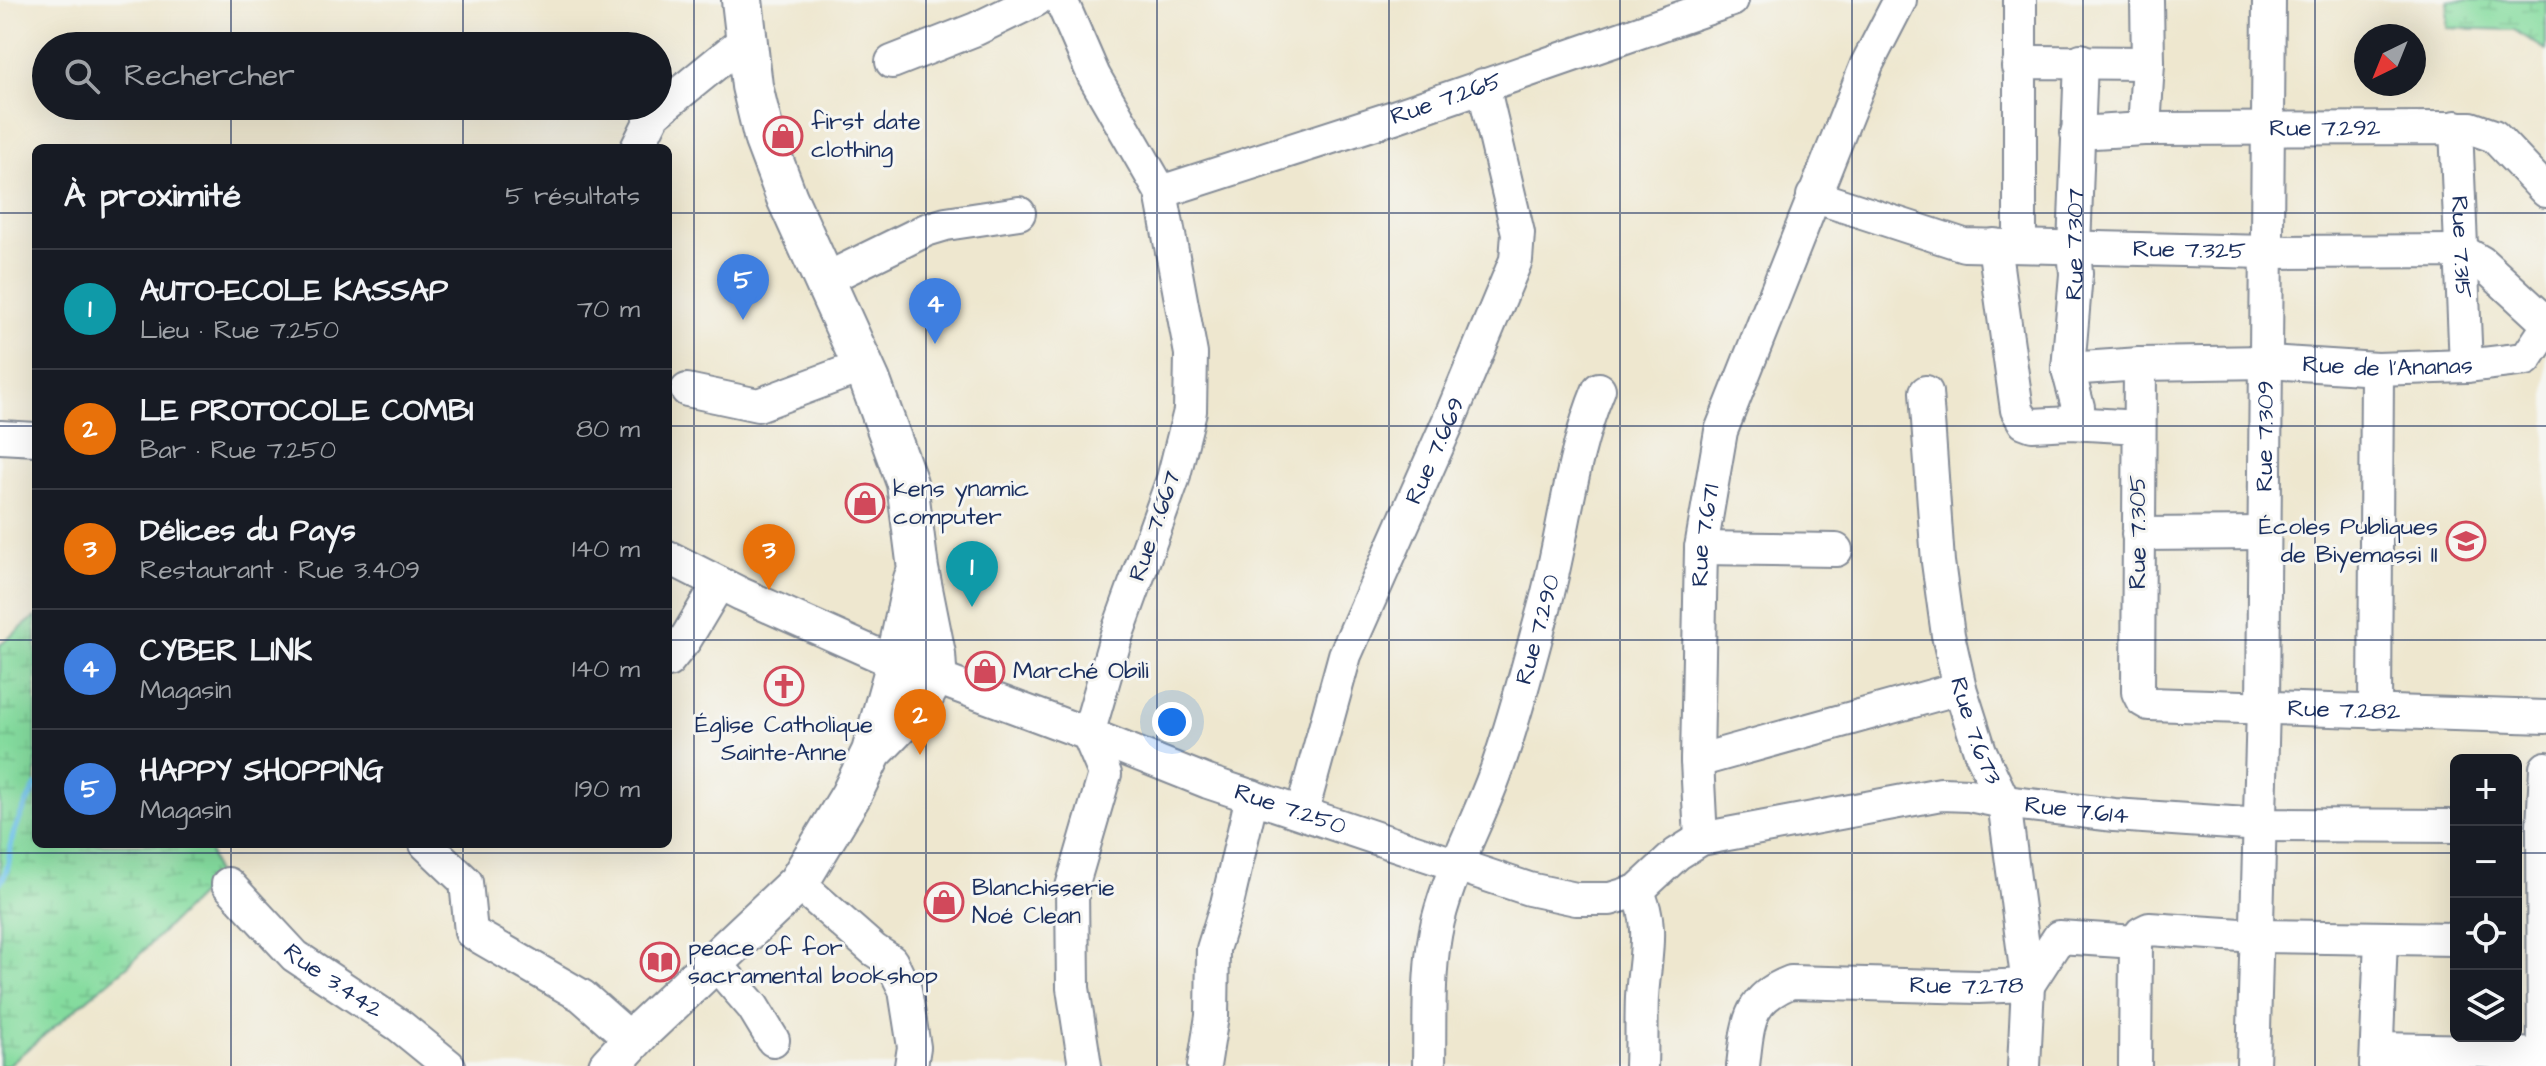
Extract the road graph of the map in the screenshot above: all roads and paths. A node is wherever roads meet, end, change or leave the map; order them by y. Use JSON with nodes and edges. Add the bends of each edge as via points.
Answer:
{"nodes":[{"id":1,"x":742,"y":0,"type":"edge"},
{"id":2,"x":1036,"y":0,"type":"edge"},
{"id":3,"x":1061,"y":0,"type":"edge"},
{"id":4,"x":1732,"y":0,"type":"edge"},
{"id":5,"x":1900,"y":0,"type":"edge"},
{"id":6,"x":2020,"y":0,"type":"edge"},
{"id":7,"x":2147,"y":0,"type":"edge"},
{"id":8,"x":2269,"y":0,"type":"edge"},
{"id":9,"x":745,"y":40,"type":"junction"},
{"id":10,"x":2081,"y":60,"type":"junction"},
{"id":11,"x":892,"y":62,"type":"dead end"},
{"id":12,"x":2148,"y":63,"type":"junction"},
{"id":13,"x":2018,"y":67,"type":"junction"},
{"id":14,"x":1483,"y":85,"type":"junction"},
{"id":15,"x":672,"y":99,"type":"edge"},
{"id":16,"x":651,"y":120,"type":"edge"},
{"id":17,"x":2456,"y":127,"type":"junction"},
{"id":18,"x":2144,"y":129,"type":"junction"},
{"id":19,"x":2269,"y":131,"type":"junction"},
{"id":20,"x":2077,"y":133,"type":"junction"},
{"id":21,"x":639,"y":144,"type":"edge"},
{"id":22,"x":2546,"y":191,"type":"edge"},
{"id":23,"x":1161,"y":192,"type":"junction"},
{"id":24,"x":1813,"y":196,"type":"junction"},
{"id":25,"x":1019,"y":213,"type":"dead end"},
{"id":26,"x":2007,"y":245,"type":"junction"},
{"id":27,"x":2074,"y":248,"type":"junction"},
{"id":28,"x":2462,"y":251,"type":"junction"},
{"id":29,"x":2267,"y":252,"type":"junction"},
{"id":30,"x":824,"y":280,"type":"junction"},
{"id":31,"x":2546,"y":322,"type":"edge"},
{"id":32,"x":2546,"y":329,"type":"edge"},
{"id":33,"x":2268,"y":362,"type":"junction"},
{"id":34,"x":2140,"y":364,"type":"junction"},
{"id":35,"x":863,"y":366,"type":"junction"},
{"id":36,"x":2466,"y":366,"type":"junction"},
{"id":37,"x":2068,"y":369,"type":"junction"},
{"id":38,"x":2377,"y":369,"type":"junction"},
{"id":39,"x":1599,"y":389,"type":"dead end"},
{"id":40,"x":687,"y":390,"type":"dead end"},
{"id":41,"x":1926,"y":392,"type":"dead end"},
{"id":42,"x":2071,"y":423,"type":"junction"},
{"id":43,"x":2139,"y":427,"type":"junction"},
{"id":44,"x":2264,"y":533,"type":"junction"},
{"id":45,"x":2138,"y":534,"type":"junction"},
{"id":46,"x":1701,"y":548,"type":"junction"},
{"id":47,"x":1836,"y":550,"type":"dead end"},
{"id":48,"x":672,"y":559,"type":"edge"},
{"id":49,"x":918,"y":569,"type":"junction"},
{"id":50,"x":719,"y":583,"type":"junction"},
{"id":51,"x":672,"y":656,"type":"edge"},
{"id":52,"x":896,"y":663,"type":"junction"},
{"id":53,"x":934,"y":677,"type":"junction"},
{"id":54,"x":1960,"y":688,"type":"junction"},
{"id":55,"x":2142,"y":700,"type":"joint"},
{"id":56,"x":2263,"y":707,"type":"junction"},
{"id":57,"x":2375,"y":712,"type":"junction"},
{"id":58,"x":2546,"y":717,"type":"edge"},
{"id":59,"x":1088,"y":734,"type":"junction"},
{"id":60,"x":872,"y":752,"type":"junction"},
{"id":61,"x":1697,"y":761,"type":"junction"},
{"id":62,"x":2546,"y":768,"type":"edge"},
{"id":63,"x":1252,"y":796,"type":"junction"},
{"id":64,"x":2004,"y":802,"type":"junction"},
{"id":65,"x":1302,"y":812,"type":"junction"},
{"id":66,"x":2261,"y":825,"type":"junction"},
{"id":67,"x":2450,"y":826,"type":"edge"},
{"id":68,"x":2535,"y":827,"type":"edge"},
{"id":69,"x":1701,"y":839,"type":"junction"},
{"id":70,"x":430,"y":848,"type":"edge"},
{"id":71,"x":1455,"y":865,"type":"junction"},
{"id":72,"x":798,"y":883,"type":"junction"},
{"id":73,"x":228,"y":884,"type":"dead end"},
{"id":74,"x":1637,"y":891,"type":"junction"},
{"id":75,"x":2257,"y":936,"type":"junction"},
{"id":76,"x":2381,"y":938,"type":"junction"},
{"id":77,"x":2450,"y":939,"type":"edge"},
{"id":78,"x":2535,"y":941,"type":"edge"},
{"id":79,"x":2136,"y":942,"type":"junction"},
{"id":80,"x":714,"y":962,"type":"junction"},
{"id":81,"x":2028,"y":985,"type":"junction"},
{"id":82,"x":773,"y":1040,"type":"dead end"},
{"id":83,"x":620,"y":1053,"type":"edge"},
{"id":84,"x":2376,"y":1058,"type":"edge"},
{"id":85,"x":2482,"y":1058,"type":"edge"},
{"id":86,"x":2544,"y":1061,"type":"edge"},
{"id":87,"x":449,"y":1066,"type":"edge"},
{"id":88,"x":911,"y":1066,"type":"edge"},
{"id":89,"x":1085,"y":1066,"type":"edge"},
{"id":90,"x":1204,"y":1066,"type":"edge"},
{"id":91,"x":1429,"y":1066,"type":"edge"},
{"id":92,"x":1641,"y":1066,"type":"edge"},
{"id":93,"x":1743,"y":1066,"type":"edge"},
{"id":94,"x":2024,"y":1066,"type":"edge"},
{"id":95,"x":2135,"y":1066,"type":"edge"},
{"id":96,"x":2253,"y":1066,"type":"edge"}],
"edges":[{"from":1,"to":9,"type":"main road"},
{"from":2,"to":11,"type":"street"},
{"from":3,"to":23,"type":"street","name":"Rue 7.667","via":[[1094,76]]},
{"from":4,"to":14,"type":"street","name":"Rue 7.265"},
{"from":5,"to":24,"type":"street","name":"Rue 7.671","via":[[1867,64]]},
{"from":6,"to":13,"type":"street"},
{"from":7,"to":12,"type":"street"},
{"from":8,"to":19,"type":"street","name":"Rue 7.309"},
{"from":9,"to":15,"type":"street"},
{"from":9,"to":30,"type":"main road","via":[[765,140]]},
{"from":10,"to":12,"type":"street"},
{"from":10,"to":13,"type":"street"},
{"from":10,"to":20,"type":"street","name":"Rue 7.307"},
{"from":12,"to":18,"type":"street"},
{"from":13,"to":26,"type":"street","via":[[2021,133]]},
{"from":14,"to":23,"type":"street","name":"Rue 7.265"},
{"from":14,"to":65,"type":"street","name":"Rue 7.669","via":[[1518,233],[1516,260],[1345,655]]},
{"from":16,"to":21,"type":"street"},
{"from":17,"to":19,"type":"street","name":"Rue 7.292"},
{"from":17,"to":22,"type":"street","name":"Rue 7.292","via":[[2494,136]]},
{"from":17,"to":28,"type":"street","name":"Rue 7.315"},
{"from":18,"to":19,"type":"street","name":"Rue 7.292"},
{"from":18,"to":20,"type":"street","name":"Rue 7.292"},
{"from":19,"to":29,"type":"street","name":"Rue 7.309"},
{"from":20,"to":27,"type":"street","name":"Rue 7.307"},
{"from":23,"to":59,"type":"street","name":"Rue 7.667","via":[[1191,354],[1190,411],[1173,479],[1117,634]]},
{"from":24,"to":26,"type":"street","name":"Rue 7.325","via":[[1964,245]]},
{"from":24,"to":46,"type":"street","name":"Rue 7.671","via":[[1721,431]]},
{"from":25,"to":30,"type":"street","via":[[926,230]]},
{"from":26,"to":27,"type":"street","name":"Rue 7.325"},
{"from":26,"to":42,"type":"street","via":[[2017,410],[2032,425]]},
{"from":27,"to":29,"type":"street","name":"Rue 7.325"},
{"from":27,"to":37,"type":"street","name":"Rue 7.307"},
{"from":28,"to":29,"type":"street","name":"Rue 7.325"},
{"from":28,"to":31,"type":"street"},
{"from":28,"to":36,"type":"street","name":"Rue 7.315"},
{"from":29,"to":33,"type":"street","name":"Rue 7.309"},
{"from":30,"to":35,"type":"main road"},
{"from":32,"to":36,"type":"street","name":"Rue de l'Ananas","via":[[2526,359]]},
{"from":33,"to":34,"type":"street","name":"Rue de l'Ananas"},
{"from":33,"to":38,"type":"street","name":"Rue de l'Ananas"},
{"from":33,"to":44,"type":"street","name":"Rue 7.309"},
{"from":34,"to":37,"type":"street","name":"Rue de l'Ananas"},
{"from":34,"to":43,"type":"street","name":"Rue 7.305"},
{"from":35,"to":40,"type":"street","via":[[758,405]]},
{"from":35,"to":49,"type":"main road","via":[[907,483]]},
{"from":36,"to":38,"type":"street","name":"Rue de l'Ananas"},
{"from":37,"to":42,"type":"street","name":"Rue 7.307","via":[[2078,407]]},
{"from":38,"to":57,"type":"street"},
{"from":39,"to":71,"type":"street","name":"Rue 7.290","via":[[1585,422],[1544,607],[1498,766]]},
{"from":41,"to":54,"type":"street","name":"Rue 7.673","via":[[1938,562]]},
{"from":42,"to":43,"type":"street"},
{"from":43,"to":45,"type":"street","name":"Rue 7.305"},
{"from":44,"to":45,"type":"street"},
{"from":44,"to":56,"type":"street","name":"Rue 7.309"},
{"from":45,"to":55,"type":"street","name":"Rue 7.305"},
{"from":46,"to":47,"type":"street"},
{"from":46,"to":61,"type":"street","name":"Rue 7.671"},
{"from":48,"to":50,"type":"street","name":"Rue 7.250"},
{"from":49,"to":52,"type":"main road"},
{"from":49,"to":53,"type":"main road","via":[[935,654]]},
{"from":50,"to":51,"type":"street"},
{"from":50,"to":52,"type":"street","name":"Rue 7.250"},
{"from":52,"to":53,"type":"street","name":"Rue 7.250"},
{"from":52,"to":60,"type":"main road"},
{"from":53,"to":59,"type":"street","name":"Rue 7.250"},
{"from":53,"to":60,"type":"main road","via":[[919,704]]},
{"from":54,"to":61,"type":"street"},
{"from":54,"to":64,"type":"street","name":"Rue 7.673","via":[[1980,751]]},
{"from":55,"to":56,"type":"street","name":"Rue 7.282"},
{"from":56,"to":57,"type":"street","name":"Rue 7.282"},
{"from":56,"to":66,"type":"street","name":"Rue 7.309"},
{"from":57,"to":58,"type":"street","name":"Rue 7.282"},
{"from":59,"to":63,"type":"street","name":"Rue 7.250"},
{"from":59,"to":89,"type":"street","via":[[1105,774],[1072,887],[1073,988]]},
{"from":60,"to":72,"type":"main road"},
{"from":61,"to":69,"type":"street","name":"Rue 7.671"},
{"from":62,"to":68,"type":"street"},
{"from":63,"to":65,"type":"street","name":"Rue 7.250"},
{"from":63,"to":90,"type":"street","via":[[1213,949],[1212,1016]]},
{"from":64,"to":66,"type":"street","name":"Rue 7.614"},
{"from":64,"to":69,"type":"street","name":"Rue 7.614","via":[[1941,794]]},
{"from":64,"to":81,"type":"street","name":"Rue 7.673"},
{"from":65,"to":71,"type":"street","name":"Rue 7.250"},
{"from":66,"to":67,"type":"street","name":"Rue 7.614"},
{"from":66,"to":75,"type":"street","name":"Rue 7.309"},
{"from":68,"to":78,"type":"street"},
{"from":69,"to":74,"type":"street"},
{"from":70,"to":83,"type":"street","via":[[466,882],[471,932],[582,996]]},
{"from":71,"to":74,"type":"street","via":[[1576,899],[1610,899]]},
{"from":71,"to":91,"type":"street","via":[[1438,923],[1430,983]]},
{"from":72,"to":80,"type":"main road"},
{"from":72,"to":88,"type":"street","via":[[891,961],[905,990],[914,1047]]},
{"from":73,"to":87,"type":"street","name":"Rue 3.442","via":[[295,956],[400,1026]]},
{"from":74,"to":92,"type":"street","via":[[1647,919]]},
{"from":75,"to":76,"type":"street","name":"Rue 7.278"},
{"from":75,"to":79,"type":"street","name":"Rue 7.278","via":[[2149,929]]},
{"from":75,"to":96,"type":"street","name":"Rue 7.309"},
{"from":76,"to":77,"type":"street","name":"Rue 7.278"},
{"from":76,"to":84,"type":"street"},
{"from":78,"to":86,"type":"street"},
{"from":79,"to":81,"type":"street","name":"Rue 7.278","via":[[2059,937]]},
{"from":79,"to":95,"type":"street"},
{"from":80,"to":82,"type":"street"},
{"from":80,"to":83,"type":"main road"},
{"from":81,"to":93,"type":"street","name":"Rue 7.278","via":[[1791,982],[1769,990],[1756,1007]]},
{"from":81,"to":94,"type":"street","name":"Rue 7.673"},
{"from":84,"to":85,"type":"street"},
{"from":85,"to":86,"type":"street"}]}
